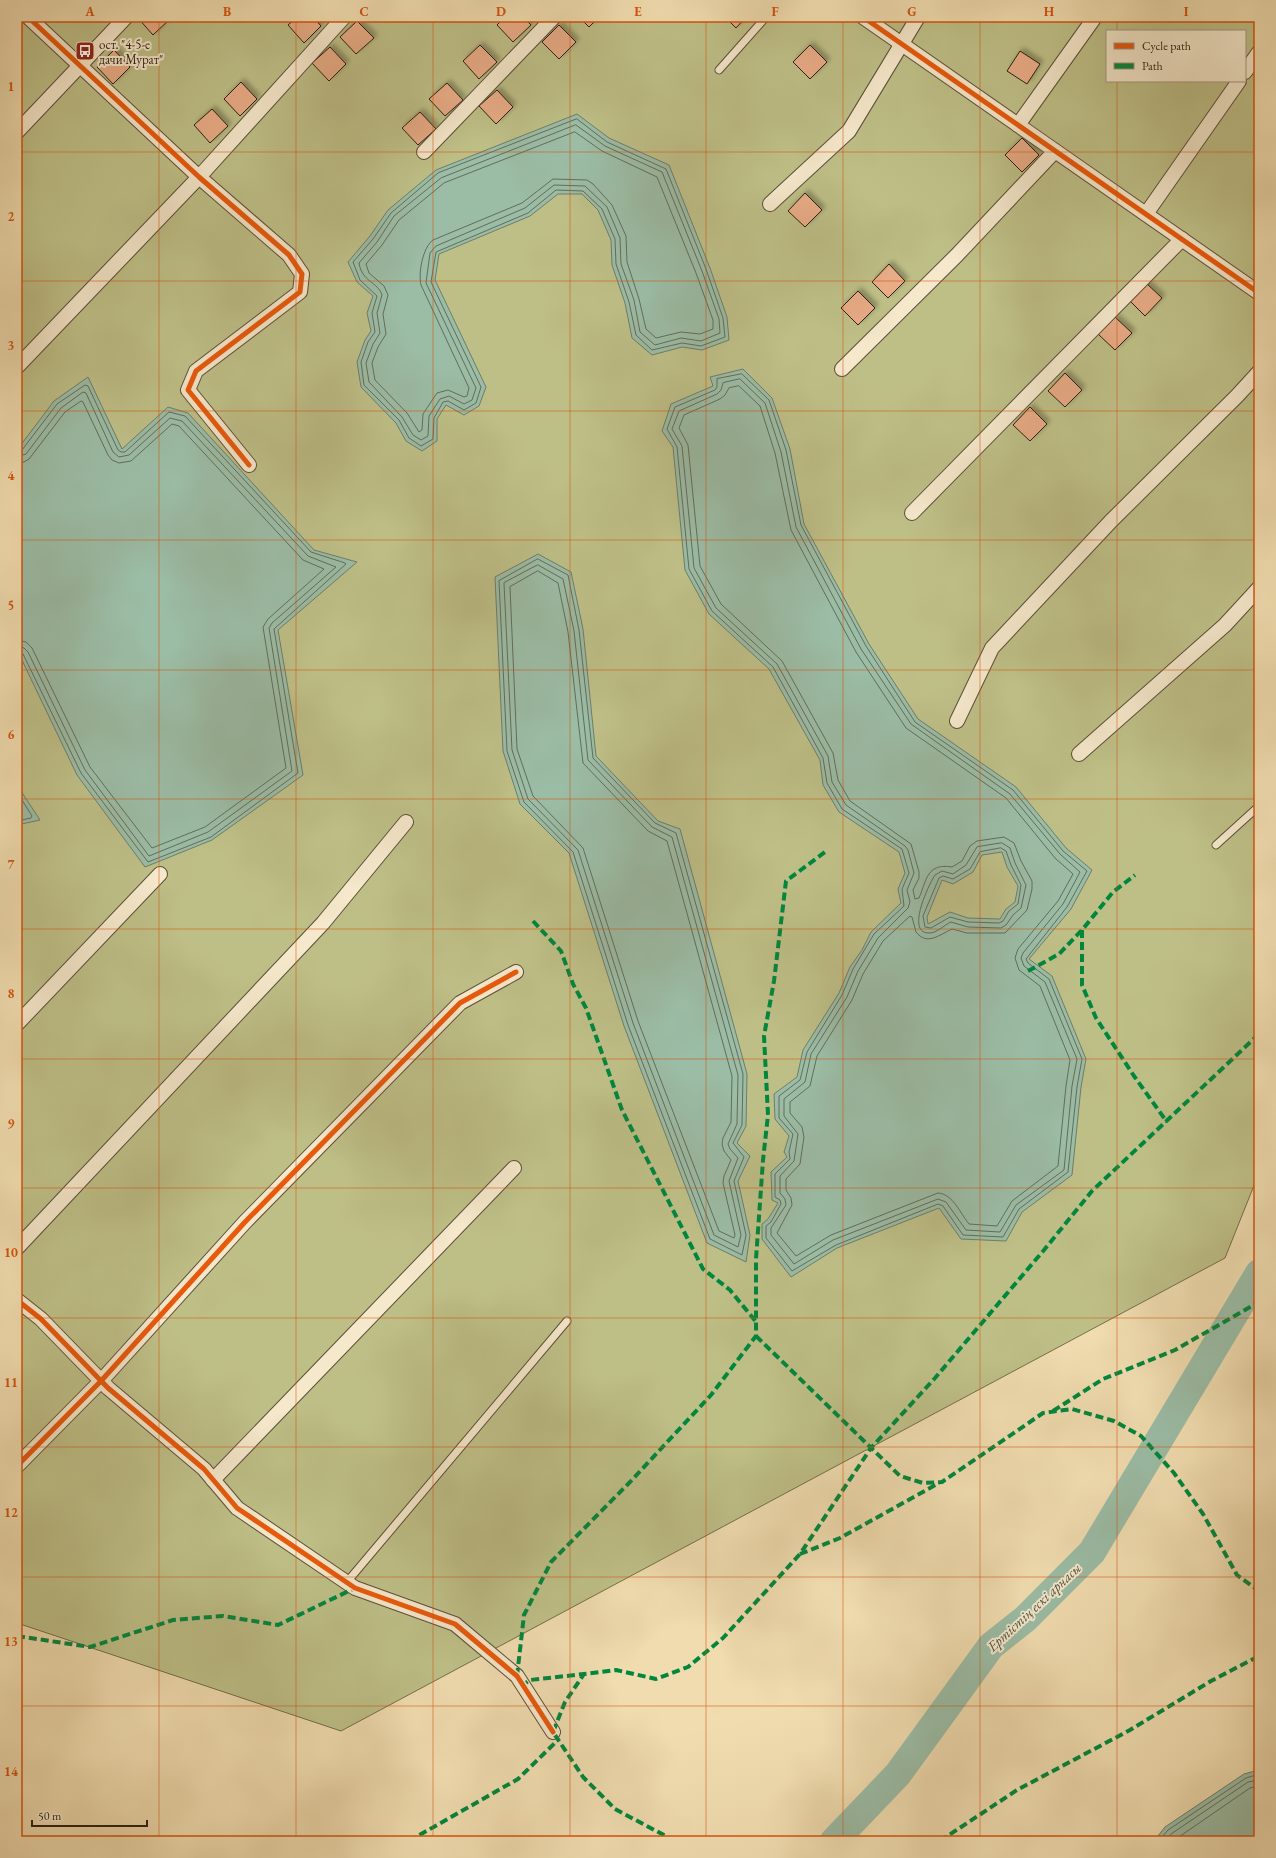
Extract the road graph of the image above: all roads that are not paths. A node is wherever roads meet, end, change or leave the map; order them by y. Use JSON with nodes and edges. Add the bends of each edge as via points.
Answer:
{"nodes":[{"id":1,"x":28,"y":17,"type":"edge"},
{"id":2,"x":126,"y":17,"type":"edge"},
{"id":3,"x":344,"y":17,"type":"edge"},
{"id":4,"x":554,"y":17,"type":"edge"},
{"id":5,"x":766,"y":17,"type":"edge"},
{"id":6,"x":863,"y":17,"type":"edge"},
{"id":7,"x":918,"y":17,"type":"edge"},
{"id":8,"x":1095,"y":17,"type":"edge"},
{"id":9,"x":902,"y":44,"type":"junction"},
{"id":10,"x":1259,"y":52,"type":"edge"},
{"id":11,"x":79,"y":66,"type":"junction"},
{"id":12,"x":719,"y":70,"type":"dead end"},
{"id":13,"x":1246,"y":71,"type":"edge"},
{"id":14,"x":1237,"y":82,"type":"edge"},
{"id":15,"x":1018,"y":125,"type":"junction"},
{"id":16,"x":17,"y":132,"type":"edge"},
{"id":17,"x":1055,"y":151,"type":"junction"},
{"id":18,"x":424,"y":152,"type":"dead end"},
{"id":19,"x":199,"y":177,"type":"junction"},
{"id":20,"x":770,"y":204,"type":"dead end"},
{"id":21,"x":1146,"y":214,"type":"junction"},
{"id":22,"x":1182,"y":239,"type":"junction"},
{"id":23,"x":1259,"y":293,"type":"edge"},
{"id":24,"x":17,"y":367,"type":"edge"},
{"id":25,"x":842,"y":369,"type":"dead end"},
{"id":26,"x":1259,"y":372,"type":"edge"},
{"id":27,"x":249,"y":465,"type":"dead end"},
{"id":28,"x":912,"y":513,"type":"dead end"},
{"id":29,"x":1259,"y":588,"type":"edge"},
{"id":30,"x":957,"y":721,"type":"dead end"},
{"id":31,"x":1079,"y":754,"type":"dead end"},
{"id":32,"x":1259,"y":806,"type":"edge"},
{"id":33,"x":406,"y":822,"type":"dead end"},
{"id":34,"x":1216,"y":845,"type":"dead end"},
{"id":35,"x":160,"y":874,"type":"dead end"},
{"id":36,"x":516,"y":972,"type":"dead end"},
{"id":37,"x":17,"y":1024,"type":"edge"},
{"id":38,"x":514,"y":1168,"type":"dead end"},
{"id":39,"x":17,"y":1248,"type":"edge"},
{"id":40,"x":17,"y":1300,"type":"edge"},
{"id":41,"x":567,"y":1321,"type":"dead end"},
{"id":42,"x":101,"y":1381,"type":"junction"},
{"id":43,"x":17,"y":1466,"type":"edge"},
{"id":44,"x":214,"y":1480,"type":"junction"},
{"id":45,"x":347,"y":1582,"type":"junction"},
{"id":46,"x":553,"y":1732,"type":"dead end"}],
"edges":[{"from":1,"to":11,"type":"street"},
{"from":2,"to":11,"type":"street"},
{"from":3,"to":19,"type":"street"},
{"from":4,"to":18,"type":"street"},
{"from":5,"to":12,"type":"lane"},
{"from":6,"to":9,"type":"street"},
{"from":7,"to":9,"type":"street"},
{"from":8,"to":15,"type":"street"},
{"from":9,"to":15,"type":"street"},
{"from":9,"to":20,"type":"street","via":[[849,131]]},
{"from":10,"to":13,"type":"street"},
{"from":11,"to":16,"type":"street"},
{"from":11,"to":19,"type":"street"},
{"from":14,"to":21,"type":"street"},
{"from":15,"to":17,"type":"street"},
{"from":17,"to":21,"type":"street"},
{"from":17,"to":25,"type":"street","via":[[957,255]]},
{"from":19,"to":24,"type":"street"},
{"from":19,"to":27,"type":"street","via":[[289,255],[302,274],[300,292],[196,371],[188,390]]},
{"from":21,"to":22,"type":"street"},
{"from":22,"to":23,"type":"street"},
{"from":22,"to":28,"type":"street"},
{"from":26,"to":30,"type":"street","via":[[1111,521],[992,648]]},
{"from":29,"to":31,"type":"street","via":[[1225,625]]},
{"from":32,"to":34,"type":"lane"},
{"from":33,"to":39,"type":"street","via":[[323,923]]},
{"from":35,"to":37,"type":"street"},
{"from":36,"to":42,"type":"street","via":[[460,1003],[245,1222]]},
{"from":38,"to":44,"type":"street"},
{"from":40,"to":42,"type":"street","via":[[41,1318]]},
{"from":41,"to":45,"type":"lane"},
{"from":42,"to":43,"type":"street"},
{"from":42,"to":44,"type":"street"},
{"from":44,"to":45,"type":"street","via":[[237,1508]]},
{"from":45,"to":46,"type":"street","via":[[355,1588],[455,1624],[517,1676]]}]}
